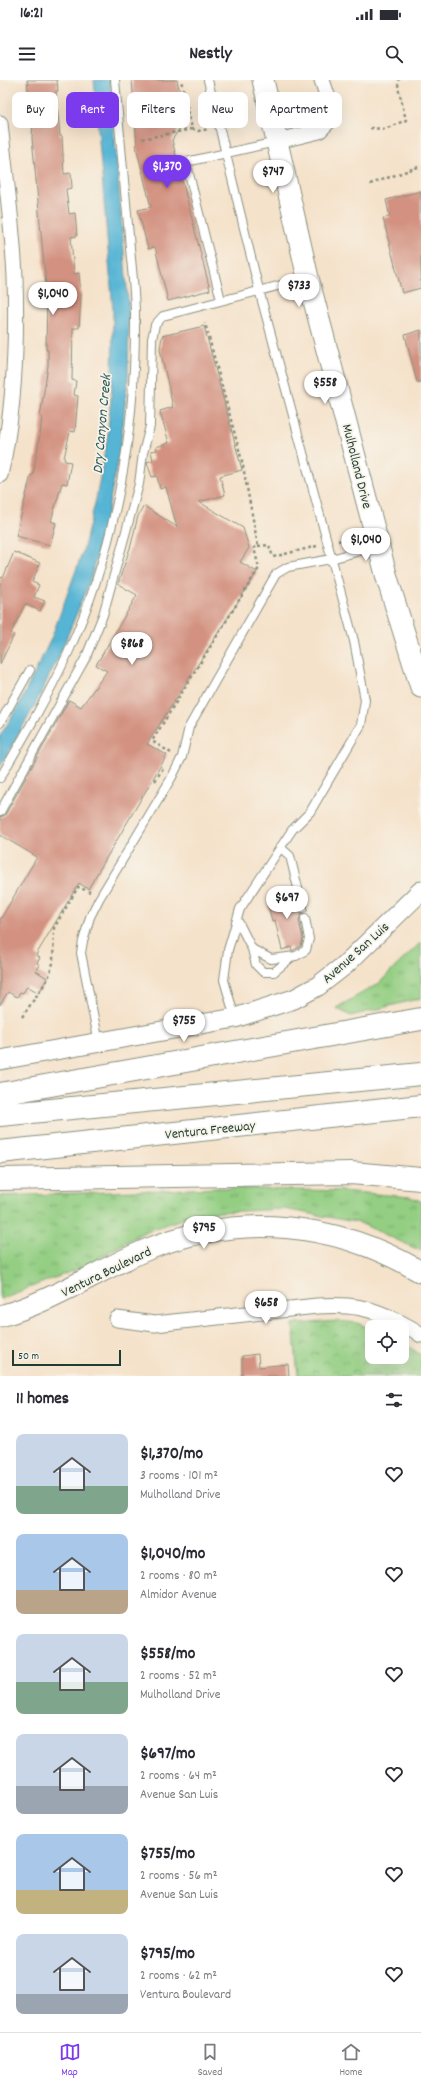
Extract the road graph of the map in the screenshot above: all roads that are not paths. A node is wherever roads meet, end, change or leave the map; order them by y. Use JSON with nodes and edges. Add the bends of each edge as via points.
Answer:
{"nodes":[{"id":1,"x":115,"y":80,"type":"edge"},
{"id":2,"x":208,"y":80,"type":"edge"},
{"id":3,"x":263,"y":80,"type":"edge"},
{"id":4,"x":322,"y":80,"type":"edge"},
{"id":5,"x":0,"y":123,"type":"edge"},
{"id":6,"x":278,"y":141,"type":"junction"},
{"id":7,"x":226,"y":152,"type":"junction"},
{"id":8,"x":308,"y":278,"type":"junction"},
{"id":9,"x":259,"y":290,"type":"junction"},
{"id":10,"x":220,"y":300,"type":"junction"},
{"id":11,"x":0,"y":475,"type":"edge"},
{"id":12,"x":378,"y":546,"type":"junction"},
{"id":13,"x":331,"y":559,"type":"junction"},
{"id":14,"x":30,"y":670,"type":"dead end"},
{"id":15,"x":421,"y":687,"type":"edge"},
{"id":16,"x":0,"y":723,"type":"edge"},
{"id":17,"x":0,"y":778,"type":"edge"},
{"id":18,"x":0,"y":812,"type":"edge"},
{"id":19,"x":280,"y":847,"type":"junction"},
{"id":20,"x":421,"y":891,"type":"edge"},
{"id":21,"x":303,"y":908,"type":"dead end"},
{"id":22,"x":306,"y":918,"type":"dead end"},
{"id":23,"x":237,"y":919,"type":"junction"},
{"id":24,"x":252,"y":949,"type":"junction"},
{"id":25,"x":292,"y":957,"type":"junction"},
{"id":26,"x":235,"y":1018,"type":"junction"},
{"id":27,"x":421,"y":1020,"type":"edge"},
{"id":28,"x":99,"y":1042,"type":"junction"},
{"id":29,"x":0,"y":1060,"type":"edge"},
{"id":30,"x":421,"y":1071,"type":"edge"},
{"id":31,"x":421,"y":1074,"type":"edge"},
{"id":32,"x":394,"y":1077,"type":"junction"},
{"id":33,"x":0,"y":1094,"type":"edge"},
{"id":34,"x":421,"y":1106,"type":"edge"},
{"id":35,"x":0,"y":1115,"type":"edge"},
{"id":36,"x":0,"y":1152,"type":"edge"},
{"id":37,"x":0,"y":1179,"type":"edge"},
{"id":38,"x":421,"y":1179,"type":"edge"},
{"id":39,"x":421,"y":1272,"type":"edge"},
{"id":40,"x":0,"y":1316,"type":"edge"},
{"id":41,"x":116,"y":1319,"type":"dead end"},
{"id":42,"x":421,"y":1335,"type":"edge"}],
"edges":[{"from":1,"to":17,"type":"lane","via":[[136,314],[134,388],[127,453],[109,536],[85,610],[45,699]]},
{"from":2,"to":7,"type":"lane"},
{"from":3,"to":6,"type":"main road","name":"Mulholland Drive"},
{"from":4,"to":6,"type":"street","via":[[330,104],[328,122],[319,131]]},
{"from":5,"to":11,"type":"street","via":[[15,277],[16,337],[11,411]]},
{"from":6,"to":7,"type":"lane"},
{"from":6,"to":8,"type":"main road","name":"Mulholland Drive"},
{"from":7,"to":9,"type":"lane"},
{"from":7,"to":10,"type":"lane","via":[[186,162]]},
{"from":8,"to":9,"type":"lane"},
{"from":8,"to":12,"type":"main road","name":"Mulholland Drive"},
{"from":9,"to":10,"type":"lane"},
{"from":9,"to":13,"type":"lane"},
{"from":10,"to":18,"type":"lane","via":[[163,316],[155,326],[152,339],[150,426],[139,484],[103,615],[86,657]]},
{"from":12,"to":13,"type":"lane"},
{"from":12,"to":15,"type":"main road","name":"Mulholland Drive"},
{"from":13,"to":19,"type":"lane","via":[[354,641],[361,678],[364,700],[361,725],[310,812]]},
{"from":13,"to":28,"type":"lane","via":[[288,567],[276,574],[189,727],[182,757],[172,777],[97,902],[81,953]]},
{"from":14,"to":16,"type":"lane"},
{"from":19,"to":21,"type":"lane","via":[[290,856]]},
{"from":19,"to":23,"type":"lane","via":[[240,909]]},
{"from":20,"to":26,"type":"street","name":"Avenue San Luis","via":[[345,965],[318,986],[287,1001]]},
{"from":22,"to":25,"type":"lane","via":[[309,939],[306,950]]},
{"from":23,"to":24,"type":"lane"},
{"from":23,"to":26,"type":"lane","via":[[228,950],[224,980]]},
{"from":24,"to":25,"type":"lane","via":[[271,959]]},
{"from":24,"to":25,"type":"lane","via":[[256,965],[263,972],[274,972]]},
{"from":26,"to":28,"type":"street","name":"Avenue San Luis"},
{"from":27,"to":33,"type":"highway"},
{"from":28,"to":29,"type":"street","name":"Avenue San Luis"},
{"from":30,"to":32,"type":"highway"},
{"from":31,"to":32,"type":"highway"},
{"from":32,"to":35,"type":"highway"},
{"from":34,"to":36,"type":"highway","name":"Ventura Freeway"},
{"from":37,"to":38,"type":"highway","via":[[351,1173]]},
{"from":39,"to":40,"type":"main road","name":"Ventura Boulevard","via":[[376,1248],[336,1235],[307,1229],[267,1226],[227,1229],[189,1236],[146,1250],[56,1295]]},
{"from":41,"to":42,"type":"street","via":[[155,1324],[342,1305],[368,1308],[382,1313]]}]}
